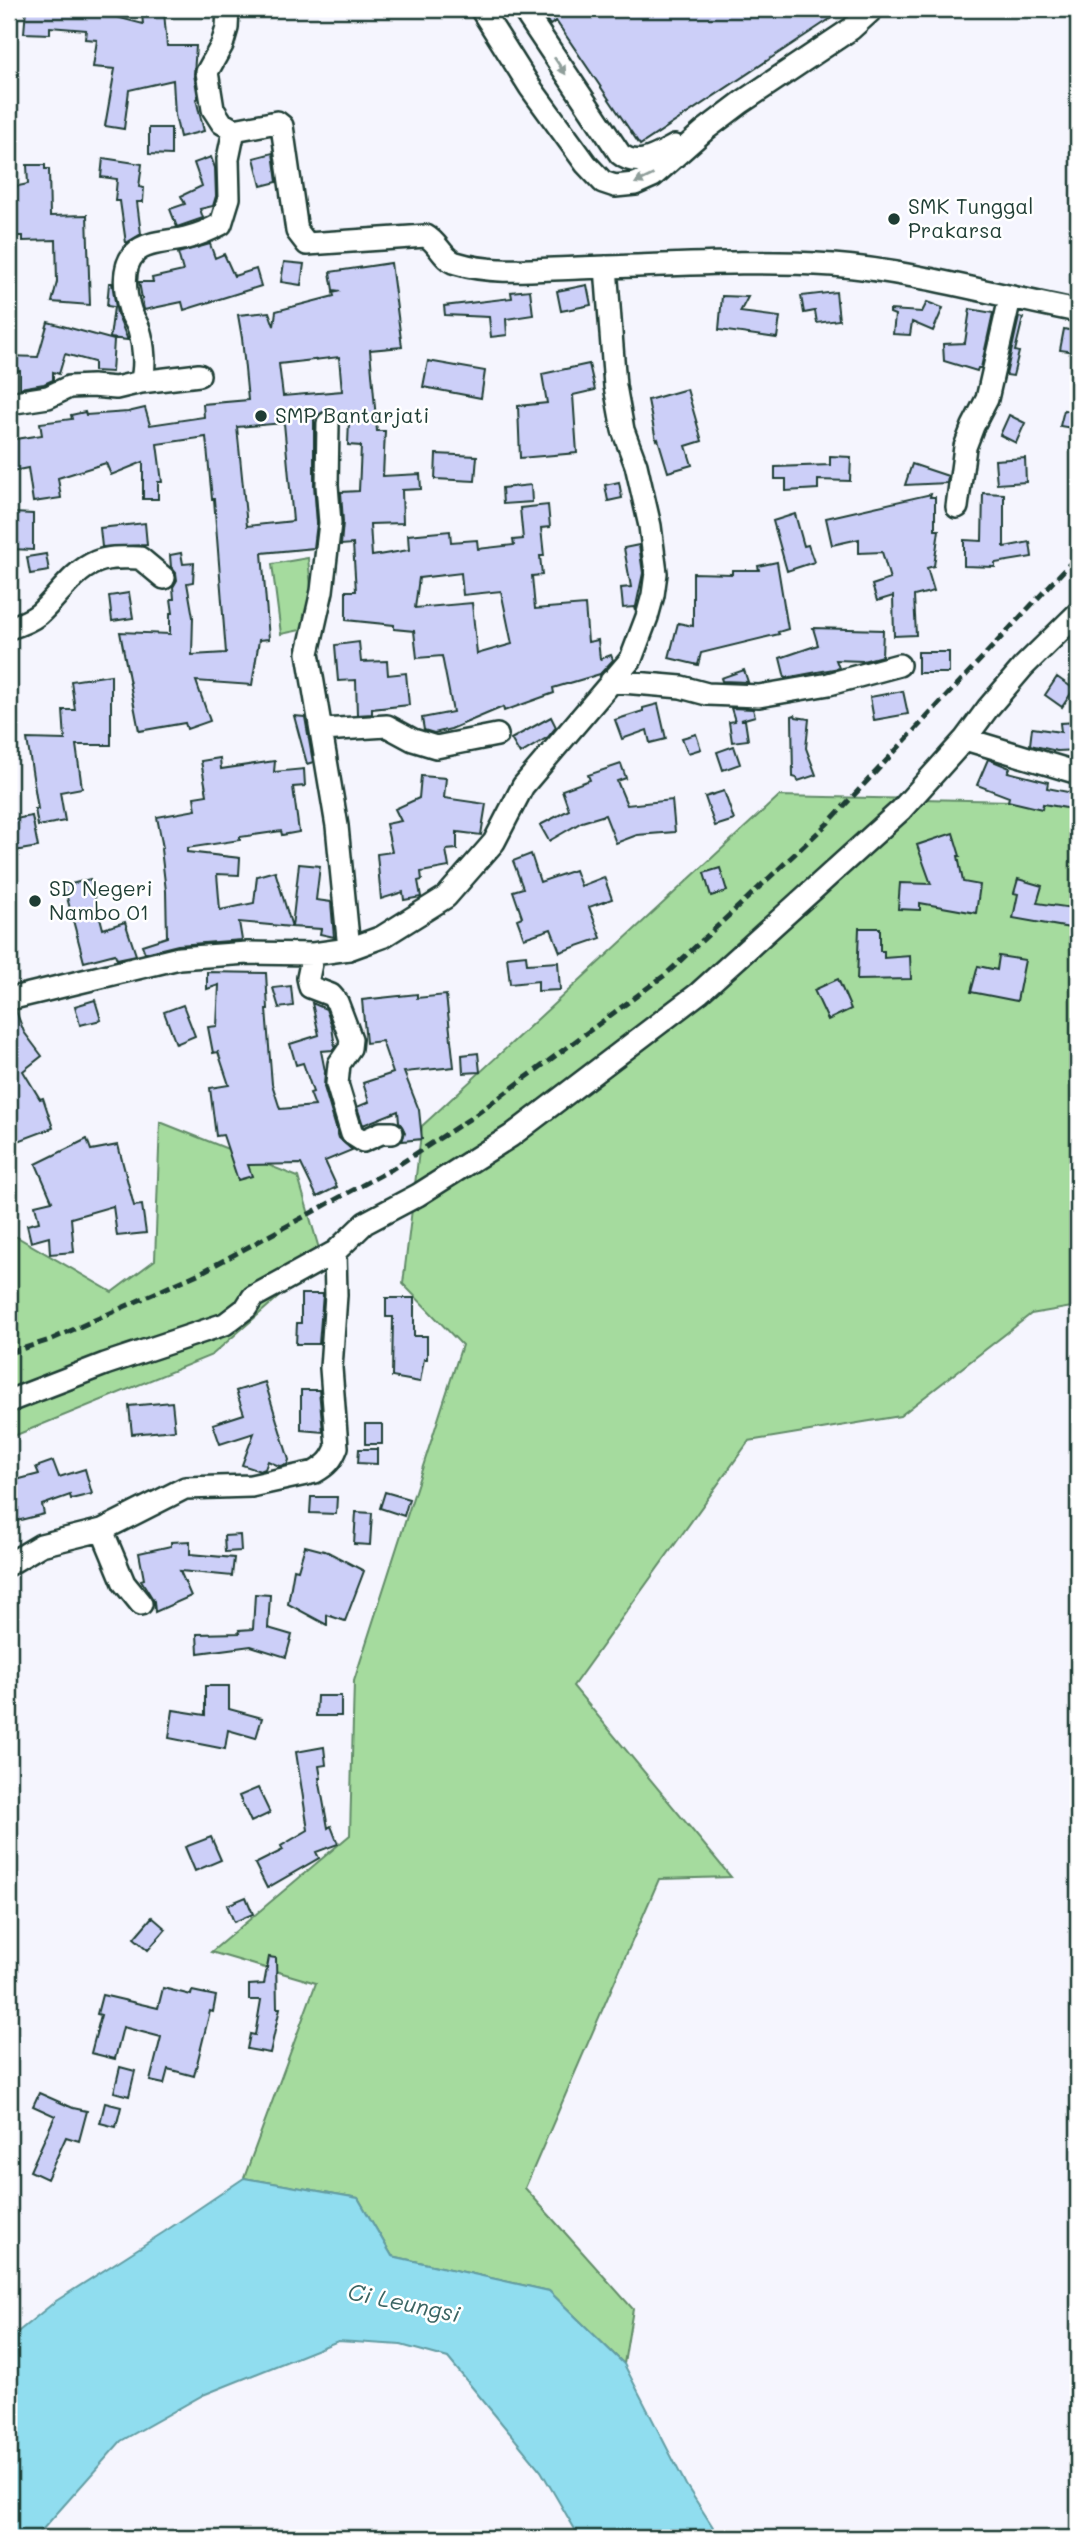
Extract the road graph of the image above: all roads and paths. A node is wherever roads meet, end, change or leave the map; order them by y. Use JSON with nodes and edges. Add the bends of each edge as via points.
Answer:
{"nodes":[{"id":1,"x":228,"y":9,"type":"edge"},
{"id":2,"x":481,"y":9,"type":"edge"},
{"id":3,"x":523,"y":9,"type":"edge"},
{"id":4,"x":873,"y":9,"type":"edge"},
{"id":5,"x":234,"y":130,"type":"junction"},
{"id":6,"x":705,"y":130,"type":"junction"},
{"id":7,"x":606,"y":267,"type":"junction"},
{"id":8,"x":1010,"y":298,"type":"junction"},
{"id":9,"x":1078,"y":311,"type":"edge"},
{"id":10,"x":199,"y":375,"type":"dead end"},
{"id":11,"x":141,"y":382,"type":"junction"},
{"id":12,"x":9,"y":403,"type":"edge"},
{"id":13,"x":328,"y":423,"type":"dead end"},
{"id":14,"x":957,"y":507,"type":"dead end"},
{"id":15,"x":164,"y":578,"type":"dead end"},
{"id":16,"x":1078,"y":613,"type":"edge"},
{"id":17,"x":9,"y":628,"type":"edge"},
{"id":18,"x":899,"y":665,"type":"dead end"},
{"id":19,"x":611,"y":681,"type":"junction"},
{"id":20,"x":322,"y":730,"type":"junction"},
{"id":21,"x":497,"y":735,"type":"dead end"},
{"id":22,"x":965,"y":739,"type":"junction"},
{"id":23,"x":1078,"y":773,"type":"edge"},
{"id":24,"x":348,"y":949,"type":"junction"},
{"id":25,"x":313,"y":954,"type":"junction"},
{"id":26,"x":9,"y":999,"type":"edge"},
{"id":27,"x":392,"y":1133,"type":"dead end"},
{"id":28,"x":335,"y":1252,"type":"junction"},
{"id":29,"x":9,"y":1401,"type":"edge"},
{"id":30,"x":102,"y":1530,"type":"junction"},
{"id":31,"x":9,"y":1563,"type":"edge"},
{"id":32,"x":141,"y":1604,"type":"dead end"}],
"edges":[{"from":1,"to":5,"type":"street","via":[[222,45],[207,72],[213,109],[222,123]]},
{"from":6,"to":2,"type":"street","one_way":true,"via":[[653,176],[635,184],[615,186],[603,181],[530,88]]},
{"from":3,"to":6,"type":"street","one_way":true,"via":[[628,160],[645,160]]},
{"from":4,"to":6,"type":"street"},
{"from":5,"to":7,"type":"street","via":[[277,122],[282,126],[298,231],[307,244],[426,236],[456,263],[500,269]]},
{"from":5,"to":11,"type":"street","via":[[228,159],[229,198],[221,224],[135,252],[127,266],[130,310],[143,354]]},
{"from":7,"to":8,"type":"street","via":[[835,265]]},
{"from":7,"to":19,"type":"street","via":[[615,386],[644,496],[656,573],[648,617],[631,659]]},
{"from":8,"to":9,"type":"street"},
{"from":8,"to":14,"type":"street","via":[[986,399],[965,447]]},
{"from":10,"to":11,"type":"street"},
{"from":11,"to":12,"type":"street","via":[[116,388],[69,387],[48,397]]},
{"from":13,"to":20,"type":"street","via":[[330,523],[308,653]]},
{"from":15,"to":17,"type":"street","via":[[140,558],[96,562],[77,574],[38,615]]},
{"from":16,"to":22,"type":"street","via":[[1023,667]]},
{"from":18,"to":19,"type":"street","via":[[759,696]]},
{"from":19,"to":24,"type":"street","via":[[523,786],[494,842],[446,897],[382,937]]},
{"from":20,"to":21,"type":"street","via":[[387,726],[436,747]]},
{"from":20,"to":24,"type":"street","via":[[337,826]]},
{"from":22,"to":23,"type":"street"},
{"from":22,"to":28,"type":"street","via":[[901,810],[699,993],[511,1136],[365,1223]]},
{"from":24,"to":25,"type":"street"},
{"from":25,"to":26,"type":"street","via":[[179,958]]},
{"from":25,"to":27,"type":"street","via":[[310,987],[337,1002],[351,1039],[339,1064],[337,1084],[352,1134],[363,1141]]},
{"from":28,"to":29,"type":"street","via":[[253,1297],[225,1324]]},
{"from":28,"to":30,"type":"street","via":[[331,1368],[337,1447],[333,1458],[315,1472],[251,1486],[186,1489]]},
{"from":30,"to":31,"type":"street","via":[[41,1545]]},
{"from":30,"to":32,"type":"street","via":[[124,1583]]}]}
